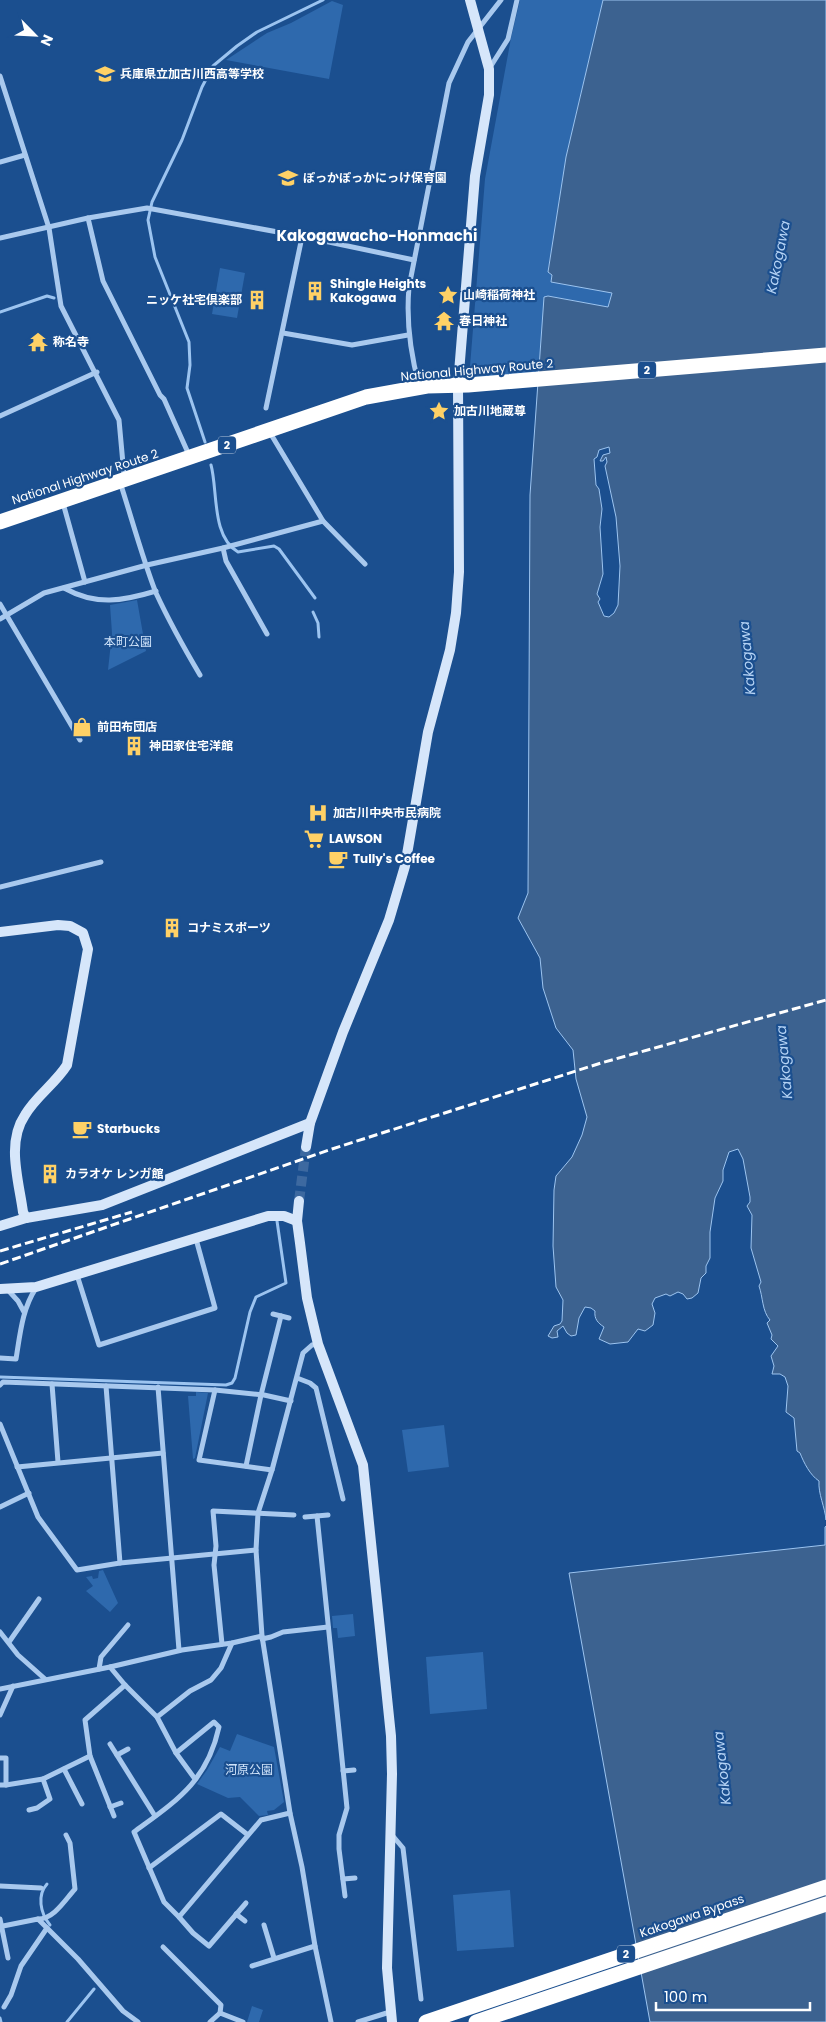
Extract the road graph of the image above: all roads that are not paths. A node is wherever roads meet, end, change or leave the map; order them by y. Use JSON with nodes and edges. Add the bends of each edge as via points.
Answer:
{"nodes":[{"id":1,"x":470,"y":0,"type":"edge"},
{"id":2,"x":501,"y":0,"type":"edge"},
{"id":3,"x":518,"y":0,"type":"edge"},
{"id":4,"x":479,"y":29,"type":"junction"},
{"id":5,"x":489,"y":69,"type":"junction"},
{"id":6,"x":0,"y":76,"type":"edge"},
{"id":7,"x":25,"y":155,"type":"junction"},
{"id":8,"x":0,"y":162,"type":"edge"},
{"id":9,"x":88,"y":218,"type":"junction"},
{"id":10,"x":49,"y":228,"type":"junction"},
{"id":11,"x":302,"y":237,"type":"junction"},
{"id":12,"x":0,"y":238,"type":"edge"},
{"id":13,"x":414,"y":260,"type":"junction"},
{"id":14,"x":283,"y":333,"type":"junction"},
{"id":15,"x":408,"y":336,"type":"junction"},
{"id":16,"x":826,"y":355,"type":"edge"},
{"id":17,"x":96,"y":372,"type":"junction"},
{"id":18,"x":463,"y":385,"type":"junction"},
{"id":19,"x":420,"y":388,"type":"junction"},
{"id":20,"x":266,"y":408,"type":"dead end"},
{"id":21,"x":0,"y":416,"type":"edge"},
{"id":22,"x":269,"y":431,"type":"junction"},
{"id":23,"x":190,"y":458,"type":"junction"},
{"id":24,"x":120,"y":482,"type":"junction"},
{"id":25,"x":62,"y":500,"type":"junction"},
{"id":26,"x":323,"y":521,"type":"junction"},
{"id":27,"x":0,"y":522,"type":"edge"},
{"id":28,"x":223,"y":548,"type":"junction"},
{"id":29,"x":365,"y":564,"type":"dead end"},
{"id":30,"x":147,"y":565,"type":"junction"},
{"id":31,"x":85,"y":582,"type":"junction"},
{"id":32,"x":64,"y":588,"type":"junction"},
{"id":33,"x":156,"y":591,"type":"junction"},
{"id":34,"x":0,"y":604,"type":"edge"},
{"id":35,"x":6,"y":614,"type":"junction"},
{"id":36,"x":0,"y":619,"type":"edge"},
{"id":37,"x":267,"y":634,"type":"dead end"},
{"id":38,"x":200,"y":675,"type":"dead end"},
{"id":39,"x":80,"y":740,"type":"dead end"},
{"id":40,"x":101,"y":862,"type":"dead end"},
{"id":41,"x":0,"y":887,"type":"edge"},
{"id":42,"x":0,"y":932,"type":"edge"},
{"id":43,"x":310,"y":1123,"type":"junction"},
{"id":44,"x":306,"y":1147,"type":"tunnel mouth"},
{"id":45,"x":299,"y":1202,"type":"tunnel mouth"},
{"id":46,"x":26,"y":1218,"type":"junction"},
{"id":47,"x":297,"y":1221,"type":"junction"},
{"id":48,"x":0,"y":1226,"type":"edge"},
{"id":49,"x":196,"y":1239,"type":"junction"},
{"id":50,"x":77,"y":1275,"type":"junction"},
{"id":51,"x":36,"y":1287,"type":"junction"},
{"id":52,"x":3,"y":1289,"type":"edge"},
{"id":53,"x":24,"y":1312,"type":"junction"},
{"id":54,"x":273,"y":1314,"type":"dead end"},
{"id":55,"x":281,"y":1316,"type":"junction"},
{"id":56,"x":289,"y":1318,"type":"dead end"},
{"id":57,"x":318,"y":1344,"type":"junction"},
{"id":58,"x":0,"y":1358,"type":"edge"},
{"id":59,"x":297,"y":1378,"type":"junction"},
{"id":60,"x":52,"y":1384,"type":"junction"},
{"id":61,"x":0,"y":1385,"type":"edge"},
{"id":62,"x":106,"y":1386,"type":"junction"},
{"id":63,"x":158,"y":1387,"type":"junction"},
{"id":64,"x":215,"y":1390,"type":"junction"},
{"id":65,"x":261,"y":1395,"type":"junction"},
{"id":66,"x":291,"y":1401,"type":"junction"},
{"id":67,"x":0,"y":1424,"type":"edge"},
{"id":68,"x":163,"y":1453,"type":"junction"},
{"id":69,"x":111,"y":1457,"type":"junction"},
{"id":70,"x":58,"y":1462,"type":"junction"},
{"id":71,"x":246,"y":1466,"type":"junction"},
{"id":72,"x":18,"y":1467,"type":"junction"},
{"id":73,"x":272,"y":1470,"type":"junction"},
{"id":74,"x":29,"y":1493,"type":"junction"},
{"id":75,"x":343,"y":1499,"type":"dead end"},
{"id":76,"x":0,"y":1507,"type":"edge"},
{"id":77,"x":258,"y":1513,"type":"junction"},
{"id":78,"x":328,"y":1515,"type":"dead end"},
{"id":79,"x":294,"y":1516,"type":"dead end"},
{"id":80,"x":317,"y":1516,"type":"junction"},
{"id":81,"x":305,"y":1517,"type":"dead end"},
{"id":82,"x":256,"y":1550,"type":"junction"},
{"id":83,"x":216,"y":1554,"type":"junction"},
{"id":84,"x":172,"y":1559,"type":"junction"},
{"id":85,"x":120,"y":1562,"type":"junction"},
{"id":86,"x":39,"y":1599,"type":"dead end"},
{"id":87,"x":128,"y":1625,"type":"dead end"},
{"id":88,"x":328,"y":1628,"type":"junction"},
{"id":89,"x":0,"y":1632,"type":"edge"},
{"id":90,"x":262,"y":1637,"type":"junction"},
{"id":91,"x":9,"y":1642,"type":"junction"},
{"id":92,"x":232,"y":1643,"type":"junction"},
{"id":93,"x":222,"y":1644,"type":"junction"},
{"id":94,"x":179,"y":1650,"type":"junction"},
{"id":95,"x":110,"y":1667,"type":"junction"},
{"id":96,"x":99,"y":1669,"type":"junction"},
{"id":97,"x":45,"y":1679,"type":"junction"},
{"id":98,"x":124,"y":1685,"type":"junction"},
{"id":99,"x":13,"y":1686,"type":"junction"},
{"id":100,"x":0,"y":1689,"type":"edge"},
{"id":101,"x":0,"y":1715,"type":"edge"},
{"id":102,"x":157,"y":1717,"type":"junction"},
{"id":103,"x":110,"y":1744,"type":"dead end"},
{"id":104,"x":128,"y":1748,"type":"dead end"},
{"id":105,"x":176,"y":1753,"type":"junction"},
{"id":106,"x":117,"y":1754,"type":"junction"},
{"id":107,"x":90,"y":1756,"type":"junction"},
{"id":108,"x":0,"y":1758,"type":"edge"},
{"id":109,"x":64,"y":1769,"type":"junction"},
{"id":110,"x":354,"y":1770,"type":"dead end"},
{"id":111,"x":343,"y":1771,"type":"junction"},
{"id":112,"x":43,"y":1779,"type":"junction"},
{"id":113,"x":195,"y":1779,"type":"junction"},
{"id":114,"x":3,"y":1785,"type":"edge"},
{"id":115,"x":121,"y":1803,"type":"dead end"},
{"id":116,"x":82,"y":1804,"type":"dead end"},
{"id":117,"x":110,"y":1807,"type":"junction"},
{"id":118,"x":29,"y":1810,"type":"dead end"},
{"id":119,"x":290,"y":1814,"type":"junction"},
{"id":120,"x":114,"y":1816,"type":"dead end"},
{"id":121,"x":155,"y":1816,"type":"junction"},
{"id":122,"x":391,"y":1834,"type":"junction"},
{"id":123,"x":66,"y":1835,"type":"dead end"},
{"id":124,"x":248,"y":1835,"type":"junction"},
{"id":125,"x":149,"y":1868,"type":"junction"},
{"id":126,"x":355,"y":1878,"type":"dead end"},
{"id":127,"x":343,"y":1879,"type":"junction"},
{"id":128,"x":0,"y":1886,"type":"edge"},
{"id":129,"x":826,"y":1887,"type":"edge"},
{"id":130,"x":41,"y":1888,"type":"dead end"},
{"id":131,"x":345,"y":1896,"type":"dead end"},
{"id":132,"x":246,"y":1903,"type":"dead end"},
{"id":133,"x":826,"y":1904,"type":"edge"},
{"id":134,"x":236,"y":1914,"type":"junction"},
{"id":135,"x":179,"y":1917,"type":"junction"},
{"id":136,"x":0,"y":1919,"type":"edge"},
{"id":137,"x":38,"y":1919,"type":"junction"},
{"id":138,"x":245,"y":1921,"type":"dead end"},
{"id":139,"x":264,"y":1925,"type":"dead end"},
{"id":140,"x":2,"y":1926,"type":"junction"},
{"id":141,"x":47,"y":1928,"type":"junction"},
{"id":142,"x":315,"y":1946,"type":"junction"},
{"id":143,"x":162,"y":1947,"type":"dead end"},
{"id":144,"x":8,"y":1958,"type":"dead end"},
{"id":145,"x":274,"y":1958,"type":"junction"},
{"id":146,"x":252,"y":1966,"type":"dead end"},
{"id":147,"x":421,"y":1999,"type":"dead end"},
{"id":148,"x":4,"y":2007,"type":"dead end"},
{"id":149,"x":220,"y":2012,"type":"junction"},
{"id":150,"x":391,"y":2017,"type":"edge"},
{"id":151,"x":138,"y":2022,"type":"edge"},
{"id":152,"x":210,"y":2022,"type":"edge"},
{"id":153,"x":243,"y":2022,"type":"edge"},
{"id":154,"x":331,"y":2022,"type":"edge"},
{"id":155,"x":358,"y":2022,"type":"edge"},
{"id":156,"x":426,"y":2022,"type":"edge"},
{"id":157,"x":476,"y":2022,"type":"edge"}],
"edges":[{"from":1,"to":4,"type":"street"},
{"from":2,"to":4,"type":"street"},
{"from":3,"to":5,"type":"street","via":[[508,39]]},
{"from":4,"to":5,"type":"street"},
{"from":4,"to":13,"type":"street","via":[[468,42],[450,83]]},
{"from":5,"to":18,"type":"street","via":[[490,95],[475,176]]},
{"from":6,"to":7,"type":"street"},
{"from":7,"to":8,"type":"street"},
{"from":7,"to":10,"type":"street"},
{"from":9,"to":10,"type":"street"},
{"from":9,"to":11,"type":"street","via":[[150,209]]},
{"from":9,"to":23,"type":"street","via":[[103,281]]},
{"from":10,"to":12,"type":"street"},
{"from":10,"to":17,"type":"street","via":[[61,306]]},
{"from":11,"to":13,"type":"street"},
{"from":11,"to":14,"type":"street"},
{"from":13,"to":15,"type":"street","via":[[408,304]]},
{"from":14,"to":15,"type":"street","via":[[352,345]]},
{"from":14,"to":20,"type":"street"},
{"from":15,"to":19,"type":"street"},
{"from":16,"to":18,"type":"highway","name":"National Highway Route 2","number":"2"},
{"from":17,"to":21,"type":"street"},
{"from":17,"to":24,"type":"street","via":[[119,420],[124,475]]},
{"from":18,"to":19,"type":"highway","name":"National Highway Route 2","number":"2"},
{"from":18,"to":43,"type":"street","via":[[459,572],[450,650],[428,732],[405,866],[389,920]]},
{"from":19,"to":22,"type":"highway","name":"National Highway Route 2","number":"2","via":[[366,397]]},
{"from":22,"to":23,"type":"highway","name":"National Highway Route 2","number":"2"},
{"from":22,"to":26,"type":"street"},
{"from":23,"to":24,"type":"highway","name":"National Highway Route 2","number":"2"},
{"from":24,"to":25,"type":"highway","name":"National Highway Route 2","number":"2"},
{"from":24,"to":30,"type":"street"},
{"from":25,"to":27,"type":"highway","name":"National Highway Route 2","number":"2"},
{"from":25,"to":31,"type":"street"},
{"from":26,"to":28,"type":"street"},
{"from":26,"to":29,"type":"street"},
{"from":28,"to":30,"type":"street"},
{"from":28,"to":37,"type":"street","via":[[226,561]]},
{"from":30,"to":31,"type":"street"},
{"from":30,"to":33,"type":"street"},
{"from":31,"to":32,"type":"street"},
{"from":32,"to":33,"type":"street","via":[[107,602]]},
{"from":32,"to":35,"type":"street","via":[[44,593]]},
{"from":33,"to":38,"type":"street","via":[[174,631]]},
{"from":34,"to":35,"type":"street"},
{"from":35,"to":36,"type":"street"},
{"from":35,"to":39,"type":"street"},
{"from":40,"to":41,"type":"street"},
{"from":42,"to":46,"type":"street","via":[[70,926],[83,933],[88,949],[67,1065],[24,1115],[16,1135],[15,1157]]},
{"from":43,"to":44,"type":"street"},
{"from":43,"to":46,"type":"street","via":[[102,1205]]},
{"from":45,"to":47,"type":"street"},
{"from":46,"to":48,"type":"street"},
{"from":47,"to":49,"type":"street","via":[[284,1216],[268,1216]]},
{"from":47,"to":57,"type":"street","via":[[307,1298]]},
{"from":49,"to":50,"type":"street"},
{"from":49,"to":50,"type":"street","via":[[215,1308],[99,1345]]},
{"from":50,"to":51,"type":"street"},
{"from":51,"to":52,"type":"street"},
{"from":51,"to":53,"type":"street"},
{"from":52,"to":53,"type":"street","via":[[18,1301]]},
{"from":53,"to":58,"type":"street","via":[[16,1359]]},
{"from":54,"to":55,"type":"street"},
{"from":55,"to":56,"type":"street"},
{"from":55,"to":65,"type":"street"},
{"from":57,"to":59,"type":"street","via":[[304,1353]]},
{"from":57,"to":122,"type":"street","via":[[363,1466],[391,1736]]},
{"from":59,"to":66,"type":"street"},
{"from":59,"to":75,"type":"street","via":[[316,1388]]},
{"from":60,"to":61,"type":"street","via":[[2,1382]]},
{"from":60,"to":62,"type":"street"},
{"from":60,"to":70,"type":"street"},
{"from":62,"to":63,"type":"street"},
{"from":62,"to":69,"type":"street"},
{"from":63,"to":64,"type":"street"},
{"from":63,"to":68,"type":"street"},
{"from":64,"to":65,"type":"street"},
{"from":64,"to":71,"type":"street","via":[[199,1460]]},
{"from":65,"to":66,"type":"street"},
{"from":65,"to":71,"type":"street"},
{"from":66,"to":73,"type":"street"},
{"from":67,"to":72,"type":"street"},
{"from":68,"to":69,"type":"street"},
{"from":68,"to":84,"type":"street"},
{"from":69,"to":70,"type":"street"},
{"from":69,"to":85,"type":"street"},
{"from":70,"to":72,"type":"street"},
{"from":71,"to":73,"type":"street"},
{"from":72,"to":74,"type":"street"},
{"from":73,"to":77,"type":"street"},
{"from":74,"to":76,"type":"street"},
{"from":74,"to":85,"type":"street","via":[[38,1516],[77,1570]]},
{"from":77,"to":79,"type":"street"},
{"from":77,"to":82,"type":"street"},
{"from":77,"to":83,"type":"street","via":[[213,1511]]},
{"from":78,"to":80,"type":"street"},
{"from":80,"to":81,"type":"street"},
{"from":80,"to":88,"type":"street"},
{"from":82,"to":83,"type":"street"},
{"from":82,"to":90,"type":"street"},
{"from":83,"to":84,"type":"street"},
{"from":83,"to":93,"type":"street","via":[[214,1564]]},
{"from":84,"to":85,"type":"street"},
{"from":84,"to":94,"type":"street"},
{"from":86,"to":91,"type":"street"},
{"from":87,"to":96,"type":"street","via":[[101,1657]]},
{"from":88,"to":90,"type":"street"},
{"from":88,"to":111,"type":"street"},
{"from":89,"to":91,"type":"street"},
{"from":90,"to":92,"type":"street"},
{"from":90,"to":119,"type":"street"},
{"from":91,"to":97,"type":"street","via":[[18,1655]]},
{"from":92,"to":93,"type":"street"},
{"from":92,"to":102,"type":"street","via":[[221,1668],[211,1680],[190,1691]]},
{"from":93,"to":94,"type":"street"},
{"from":94,"to":95,"type":"street"},
{"from":95,"to":96,"type":"street"},
{"from":95,"to":98,"type":"street"},
{"from":96,"to":97,"type":"street"},
{"from":97,"to":99,"type":"street"},
{"from":98,"to":102,"type":"street"},
{"from":98,"to":107,"type":"street","via":[[85,1720]]},
{"from":99,"to":100,"type":"street"},
{"from":99,"to":101,"type":"street"},
{"from":102,"to":105,"type":"street"},
{"from":103,"to":106,"type":"street"},
{"from":104,"to":106,"type":"street"},
{"from":105,"to":113,"type":"street"},
{"from":105,"to":113,"type":"street","via":[[214,1722],[219,1727],[206,1766]]},
{"from":106,"to":121,"type":"street"},
{"from":107,"to":109,"type":"street"},
{"from":107,"to":117,"type":"street"},
{"from":108,"to":114,"type":"street","via":[[6,1758]]},
{"from":109,"to":112,"type":"street"},
{"from":109,"to":116,"type":"street"},
{"from":110,"to":111,"type":"street"},
{"from":111,"to":127,"type":"street","via":[[347,1808],[339,1835]]},
{"from":112,"to":114,"type":"street"},
{"from":112,"to":118,"type":"street","via":[[50,1799]]},
{"from":113,"to":121,"type":"street","via":[[178,1800]]},
{"from":115,"to":117,"type":"street"},
{"from":117,"to":120,"type":"street"},
{"from":119,"to":124,"type":"street","via":[[261,1820]]},
{"from":119,"to":142,"type":"street"},
{"from":121,"to":125,"type":"street","via":[[134,1832]]},
{"from":122,"to":147,"type":"street","via":[[403,1848]]},
{"from":122,"to":150,"type":"street","via":[[387,1968]]},
{"from":123,"to":137,"type":"street","via":[[70,1843],[75,1889],[52,1914]]},
{"from":124,"to":125,"type":"street","via":[[221,1814]]},
{"from":124,"to":135,"type":"street"},
{"from":125,"to":135,"type":"street","via":[[164,1902]]},
{"from":126,"to":127,"type":"street"},
{"from":127,"to":131,"type":"street"},
{"from":128,"to":130,"type":"street"},
{"from":129,"to":156,"type":"highway","name":"Kakogawa Bypass","number":"2"},
{"from":132,"to":134,"type":"street"},
{"from":133,"to":157,"type":"highway","number":"2"},
{"from":134,"to":135,"type":"street","via":[[209,1946]]},
{"from":134,"to":138,"type":"street"},
{"from":136,"to":140,"type":"street"},
{"from":137,"to":140,"type":"street"},
{"from":137,"to":141,"type":"street"},
{"from":139,"to":145,"type":"street"},
{"from":140,"to":144,"type":"street"},
{"from":141,"to":148,"type":"street","via":[[21,1966]]},
{"from":141,"to":151,"type":"street"},
{"from":142,"to":145,"type":"street"},
{"from":142,"to":154,"type":"street"},
{"from":143,"to":149,"type":"street","via":[[221,2005]]},
{"from":145,"to":146,"type":"street"},
{"from":149,"to":152,"type":"street"},
{"from":149,"to":153,"type":"street"},
{"from":150,"to":155,"type":"street"}]}
